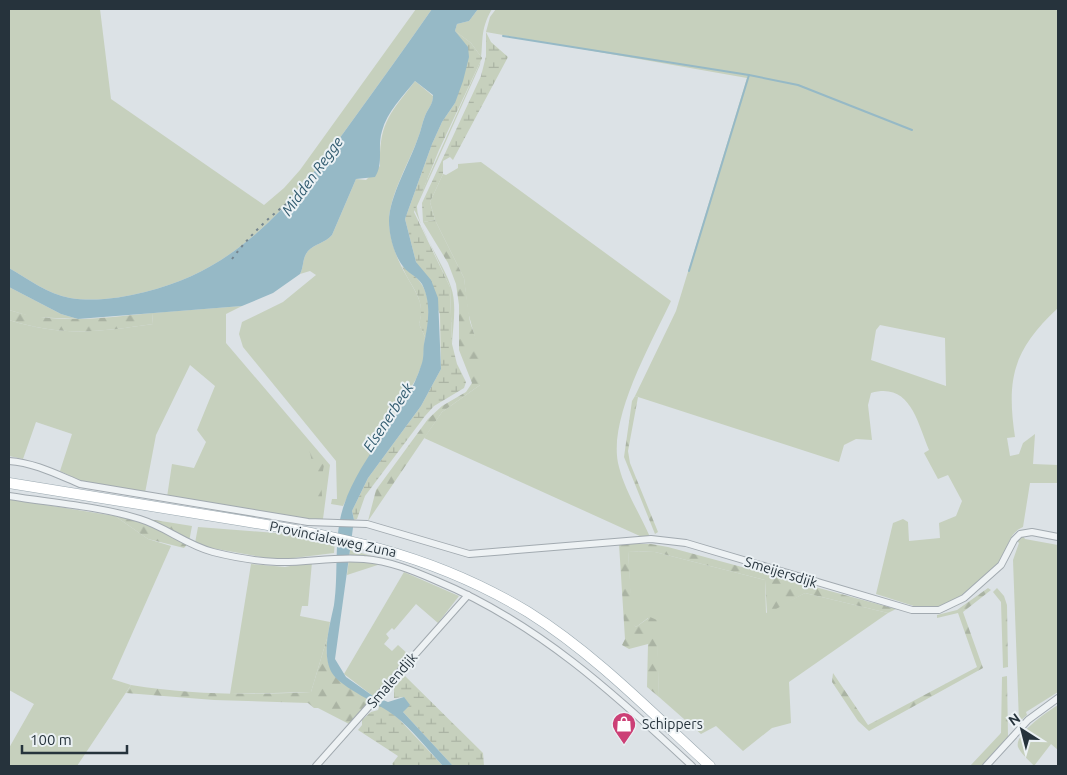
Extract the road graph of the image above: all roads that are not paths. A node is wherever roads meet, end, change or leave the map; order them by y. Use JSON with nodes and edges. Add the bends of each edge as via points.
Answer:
{"nodes":[{"id":1,"x":9,"y":461,"type":"edge"},
{"id":2,"x":9,"y":483,"type":"edge"},
{"id":3,"x":9,"y":496,"type":"edge"},
{"id":4,"x":1058,"y":536,"type":"edge"},
{"id":5,"x":469,"y":554,"type":"joint"},
{"id":6,"x":468,"y":595,"type":"junction"},
{"id":7,"x":1058,"y":698,"type":"edge"},
{"id":8,"x":316,"y":766,"type":"edge"},
{"id":9,"x":692,"y":766,"type":"edge"},
{"id":10,"x":710,"y":766,"type":"edge"},
{"id":11,"x":986,"y":766,"type":"edge"}],
"edges":[{"from":1,"to":5,"type":"street","name":"Provincialeweg Zuna","via":[[45,468],[80,484],[308,522],[367,524]]},
{"from":2,"to":10,"type":"main road","name":"Provincialeweg Zuna","via":[[357,541],[444,569],[529,613],[584,654]]},
{"from":3,"to":6,"type":"street","name":"Provincialeweg Zuna","via":[[139,518],[183,541],[213,552],[278,562],[334,557],[392,564]]},
{"from":4,"to":5,"type":"street","name":"Smeijersdijk","via":[[1032,532],[1020,534],[1004,561],[982,584],[960,600],[932,611],[901,608],[686,543],[651,539]]},
{"from":6,"to":8,"type":"street","name":"Smalendijk"},
{"from":6,"to":9,"type":"street","name":"Provincialeweg Zuna","via":[[529,629],[572,660]]},
{"from":7,"to":11,"type":"street","via":[[1028,720]]}]}
